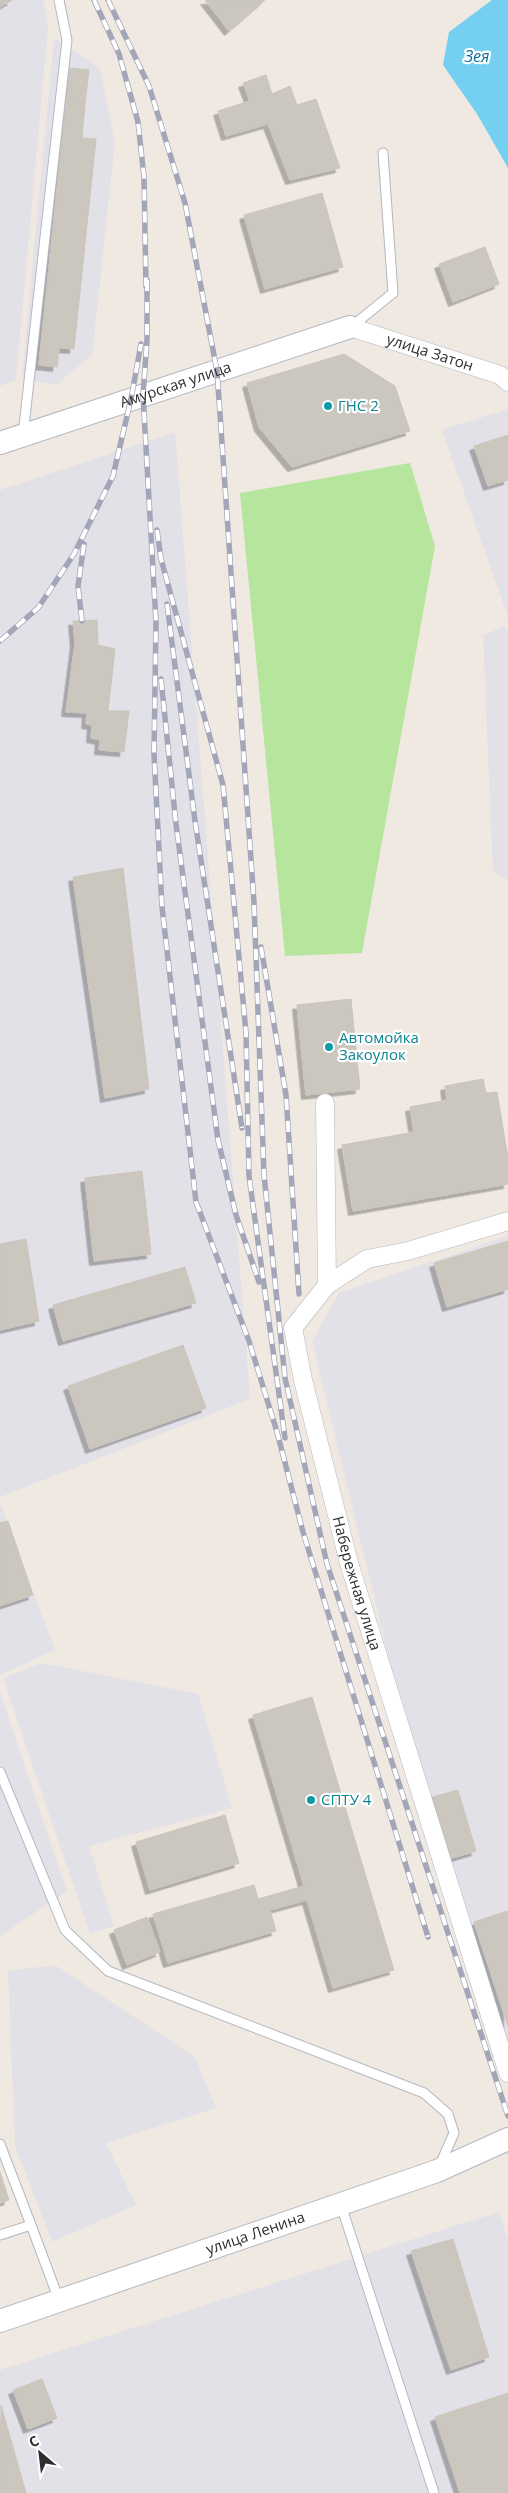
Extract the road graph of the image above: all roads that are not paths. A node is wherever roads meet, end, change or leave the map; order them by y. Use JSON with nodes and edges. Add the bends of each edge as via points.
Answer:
{"nodes":[{"id":1,"x":59,"y":0,"type":"edge"},
{"id":2,"x":383,"y":153,"type":"dead end"},
{"id":3,"x":350,"y":327,"type":"junction"},
{"id":4,"x":508,"y":382,"type":"edge"},
{"id":5,"x":23,"y":435,"type":"junction"},
{"id":6,"x":0,"y":443,"type":"edge"},
{"id":7,"x":324,"y":1103,"type":"dead end"},
{"id":8,"x":508,"y":1221,"type":"edge"},
{"id":9,"x":327,"y":1285,"type":"junction"},
{"id":10,"x":0,"y":1772,"type":"edge"},
{"id":11,"x":508,"y":2073,"type":"edge"},
{"id":12,"x":508,"y":2140,"type":"edge"},
{"id":13,"x":0,"y":2144,"type":"edge"},
{"id":14,"x":437,"y":2171,"type":"junction"},
{"id":15,"x":340,"y":2203,"type":"junction"},
{"id":16,"x":31,"y":2225,"type":"junction"},
{"id":17,"x":0,"y":2236,"type":"edge"},
{"id":18,"x":59,"y":2300,"type":"junction"},
{"id":19,"x":0,"y":2320,"type":"edge"},
{"id":20,"x":434,"y":2493,"type":"edge"}],
"edges":[{"from":1,"to":5,"type":"lane","via":[[67,40]]},
{"from":2,"to":3,"type":"lane","via":[[392,293]]},
{"from":3,"to":4,"type":"street","name":"улица Затон","via":[[500,375]]},
{"from":3,"to":5,"type":"street","name":"Амурская улица"},
{"from":5,"to":6,"type":"street","name":"Амурская улица"},
{"from":7,"to":9,"type":"street"},
{"from":8,"to":9,"type":"street","name":"Набережная улица","via":[[408,1251],[367,1258]]},
{"from":9,"to":11,"type":"street","name":"Набережная улица","via":[[293,1328],[303,1380],[349,1563]]},
{"from":10,"to":14,"type":"lane","via":[[64,1930],[108,1971],[424,2093],[448,2114],[454,2133]]},
{"from":12,"to":14,"type":"street","name":"улица Ленина"},
{"from":13,"to":16,"type":"lane"},
{"from":14,"to":15,"type":"street","name":"улица Ленина"},
{"from":15,"to":18,"type":"street","name":"улица Ленина"},
{"from":15,"to":20,"type":"lane"},
{"from":16,"to":17,"type":"lane"},
{"from":16,"to":18,"type":"lane"},
{"from":18,"to":19,"type":"street","name":"улица Ленина"}]}
